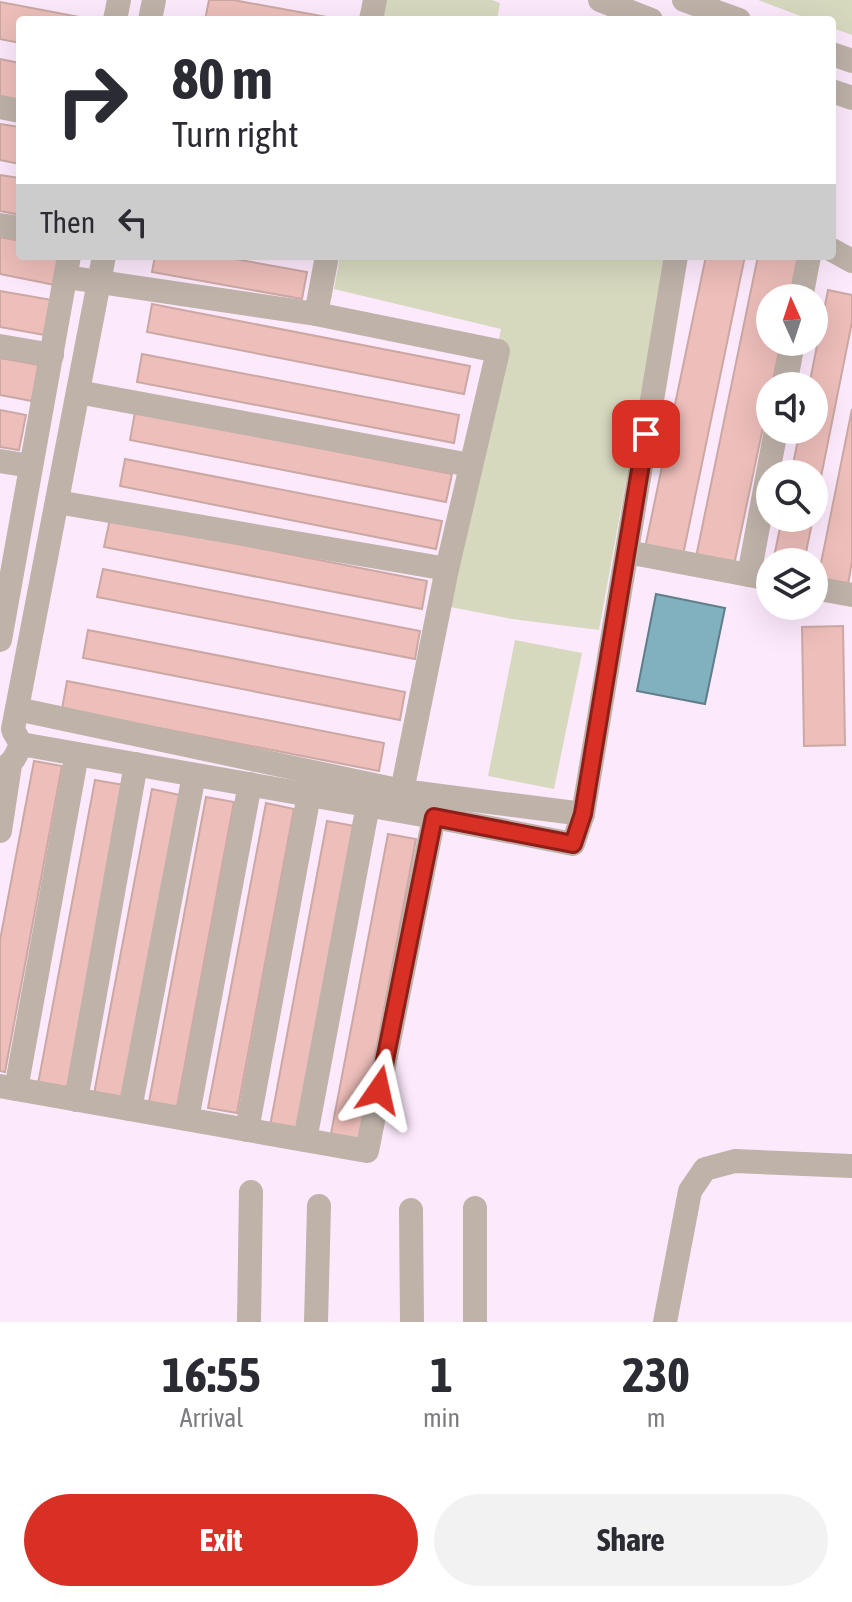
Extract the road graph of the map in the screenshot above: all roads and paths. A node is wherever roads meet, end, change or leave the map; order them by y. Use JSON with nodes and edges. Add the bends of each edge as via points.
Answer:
{"nodes":[{"id":1,"x":600,"y":0,"type":"edge"},
{"id":2,"x":684,"y":0,"type":"edge"},
{"id":3,"x":641,"y":16,"type":"edge"},
{"id":4,"x":728,"y":16,"type":"edge"},
{"id":5,"x":103,"y":260,"type":"edge"},
{"id":6,"x":326,"y":260,"type":"edge"},
{"id":7,"x":675,"y":260,"type":"edge"},
{"id":8,"x":808,"y":260,"type":"edge"},
{"id":9,"x":67,"y":266,"type":"edge"},
{"id":10,"x":99,"y":283,"type":"junction"},
{"id":11,"x":804,"y":284,"type":"edge"},
{"id":12,"x":316,"y":314,"type":"junction"},
{"id":13,"x":0,"y":346,"type":"edge"},
{"id":14,"x":52,"y":355,"type":"junction"},
{"id":15,"x":78,"y":392,"type":"junction"},
{"id":16,"x":774,"y":444,"type":"edge"},
{"id":17,"x":0,"y":461,"type":"edge"},
{"id":18,"x":470,"y":465,"type":"junction"},
{"id":19,"x":31,"y":466,"type":"junction"},
{"id":20,"x":57,"y":502,"type":"junction"},
{"id":21,"x":762,"y":548,"type":"edge"},
{"id":22,"x":627,"y":552,"type":"junction"},
{"id":23,"x":447,"y":569,"type":"junction"},
{"id":24,"x":756,"y":576,"type":"edge"},
{"id":25,"x":828,"y":591,"type":"edge"},
{"id":26,"x":852,"y":595,"type":"edge"},
{"id":27,"x":0,"y":640,"type":"edge"},
{"id":28,"x":10,"y":740,"type":"edge"},
{"id":29,"x":77,"y":754,"type":"junction"},
{"id":30,"x":136,"y":764,"type":"junction"},
{"id":31,"x":194,"y":775,"type":"junction"},
{"id":32,"x":250,"y":784,"type":"junction"},
{"id":33,"x":402,"y":791,"type":"junction"},
{"id":34,"x":309,"y":795,"type":"junction"},
{"id":35,"x":368,"y":805,"type":"junction"},
{"id":36,"x":583,"y":814,"type":"junction"},
{"id":37,"x":434,"y":817,"type":"junction"},
{"id":38,"x":0,"y":831,"type":"edge"},
{"id":39,"x":8,"y":1088,"type":"edge"},
{"id":40,"x":76,"y":1100,"type":"junction"},
{"id":41,"x":130,"y":1109,"type":"junction"},
{"id":42,"x":187,"y":1119,"type":"junction"},
{"id":43,"x":247,"y":1130,"type":"junction"},
{"id":44,"x":305,"y":1140,"type":"junction"},
{"id":45,"x":852,"y":1166,"type":"edge"},
{"id":46,"x":251,"y":1192,"type":"dead end"},
{"id":47,"x":319,"y":1206,"type":"dead end"},
{"id":48,"x":475,"y":1208,"type":"dead end"},
{"id":49,"x":411,"y":1210,"type":"dead end"},
{"id":50,"x":249,"y":1322,"type":"edge"},
{"id":51,"x":316,"y":1322,"type":"edge"},
{"id":52,"x":412,"y":1322,"type":"edge"},
{"id":53,"x":475,"y":1322,"type":"edge"},
{"id":54,"x":665,"y":1322,"type":"edge"}],
"edges":[{"from":1,"to":3,"type":"street"},
{"from":2,"to":4,"type":"street"},
{"from":5,"to":10,"type":"street"},
{"from":6,"to":12,"type":"street"},
{"from":7,"to":22,"type":"street"},
{"from":8,"to":11,"type":"street"},
{"from":9,"to":10,"type":"street"},
{"from":9,"to":14,"type":"street"},
{"from":10,"to":12,"type":"street"},
{"from":10,"to":15,"type":"street"},
{"from":12,"to":18,"type":"street","via":[[498,351]]},
{"from":13,"to":14,"type":"street"},
{"from":14,"to":19,"type":"street"},
{"from":15,"to":18,"type":"street"},
{"from":15,"to":20,"type":"street"},
{"from":16,"to":21,"type":"street"},
{"from":17,"to":19,"type":"street"},
{"from":18,"to":23,"type":"street"},
{"from":19,"to":27,"type":"street"},
{"from":20,"to":23,"type":"street"},
{"from":20,"to":28,"type":"street"},
{"from":22,"to":24,"type":"street"},
{"from":22,"to":36,"type":"street"},
{"from":23,"to":33,"type":"street"},
{"from":25,"to":26,"type":"street"},
{"from":28,"to":29,"type":"street"},
{"from":28,"to":33,"type":"street"},
{"from":28,"to":38,"type":"street"},
{"from":29,"to":30,"type":"street"},
{"from":29,"to":39,"type":"street"},
{"from":30,"to":31,"type":"street"},
{"from":30,"to":40,"type":"street"},
{"from":31,"to":32,"type":"street"},
{"from":31,"to":41,"type":"street"},
{"from":32,"to":34,"type":"street"},
{"from":32,"to":42,"type":"street"},
{"from":33,"to":36,"type":"street"},
{"from":34,"to":35,"type":"street"},
{"from":34,"to":43,"type":"street"},
{"from":35,"to":37,"type":"street"},
{"from":35,"to":44,"type":"street"},
{"from":36,"to":37,"type":"street","via":[[573,844]]},
{"from":37,"to":44,"type":"street","via":[[367,1151]]},
{"from":39,"to":40,"type":"street"},
{"from":40,"to":41,"type":"street"},
{"from":41,"to":42,"type":"street"},
{"from":42,"to":43,"type":"street"},
{"from":43,"to":44,"type":"street"},
{"from":45,"to":54,"type":"street","via":[[735,1161],[705,1169],[690,1191]]},
{"from":46,"to":50,"type":"street"},
{"from":47,"to":51,"type":"street"},
{"from":48,"to":53,"type":"street"},
{"from":49,"to":52,"type":"street"}]}
